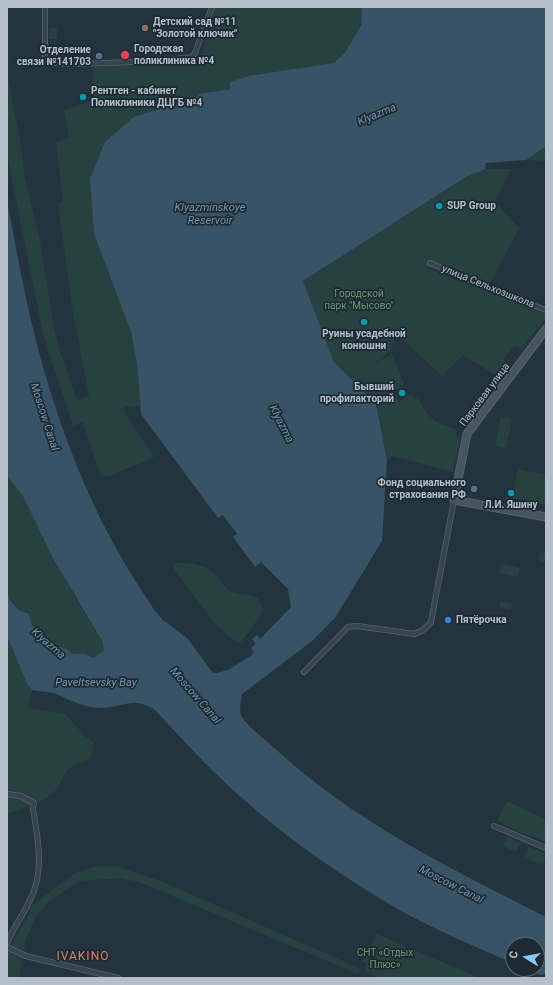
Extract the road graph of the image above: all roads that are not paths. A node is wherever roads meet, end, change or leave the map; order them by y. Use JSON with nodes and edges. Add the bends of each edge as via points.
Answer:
{"nodes":[{"id":1,"x":45,"y":7,"type":"edge"},
{"id":2,"x":212,"y":7,"type":"edge"},
{"id":3,"x":430,"y":263,"type":"dead end"},
{"id":4,"x":546,"y":310,"type":"edge"},
{"id":5,"x":546,"y":329,"type":"edge"},
{"id":6,"x":454,"y":500,"type":"junction"},
{"id":7,"x":546,"y":517,"type":"edge"},
{"id":8,"x":304,"y":672,"type":"dead end"},
{"id":9,"x":7,"y":794,"type":"edge"},
{"id":10,"x":494,"y":826,"type":"dead end"},
{"id":11,"x":546,"y":848,"type":"edge"},
{"id":12,"x":7,"y":942,"type":"edge"},
{"id":13,"x":7,"y":947,"type":"edge"},
{"id":14,"x":98,"y":973,"type":"junction"},
{"id":15,"x":96,"y":978,"type":"edge"},
{"id":16,"x":118,"y":978,"type":"edge"}],
"edges":[{"from":1,"to":2,"type":"street","via":[[46,60],[49,63],[73,64],[160,61],[192,57]]},
{"from":3,"to":4,"type":"street","name":"улица Сельхозшкола"},
{"from":5,"to":6,"type":"street","name":"Парковая улица","via":[[467,434]]},
{"from":6,"to":7,"type":"street"},
{"from":6,"to":8,"type":"street","name":"Парковая улица","via":[[431,622],[422,632],[414,634],[348,627]]},
{"from":9,"to":12,"type":"street","via":[[21,796],[34,803],[40,865],[35,888]]},
{"from":10,"to":11,"type":"street"},
{"from":13,"to":14,"type":"street","via":[[26,956]]},
{"from":14,"to":15,"type":"street"},
{"from":14,"to":16,"type":"street"}]}
